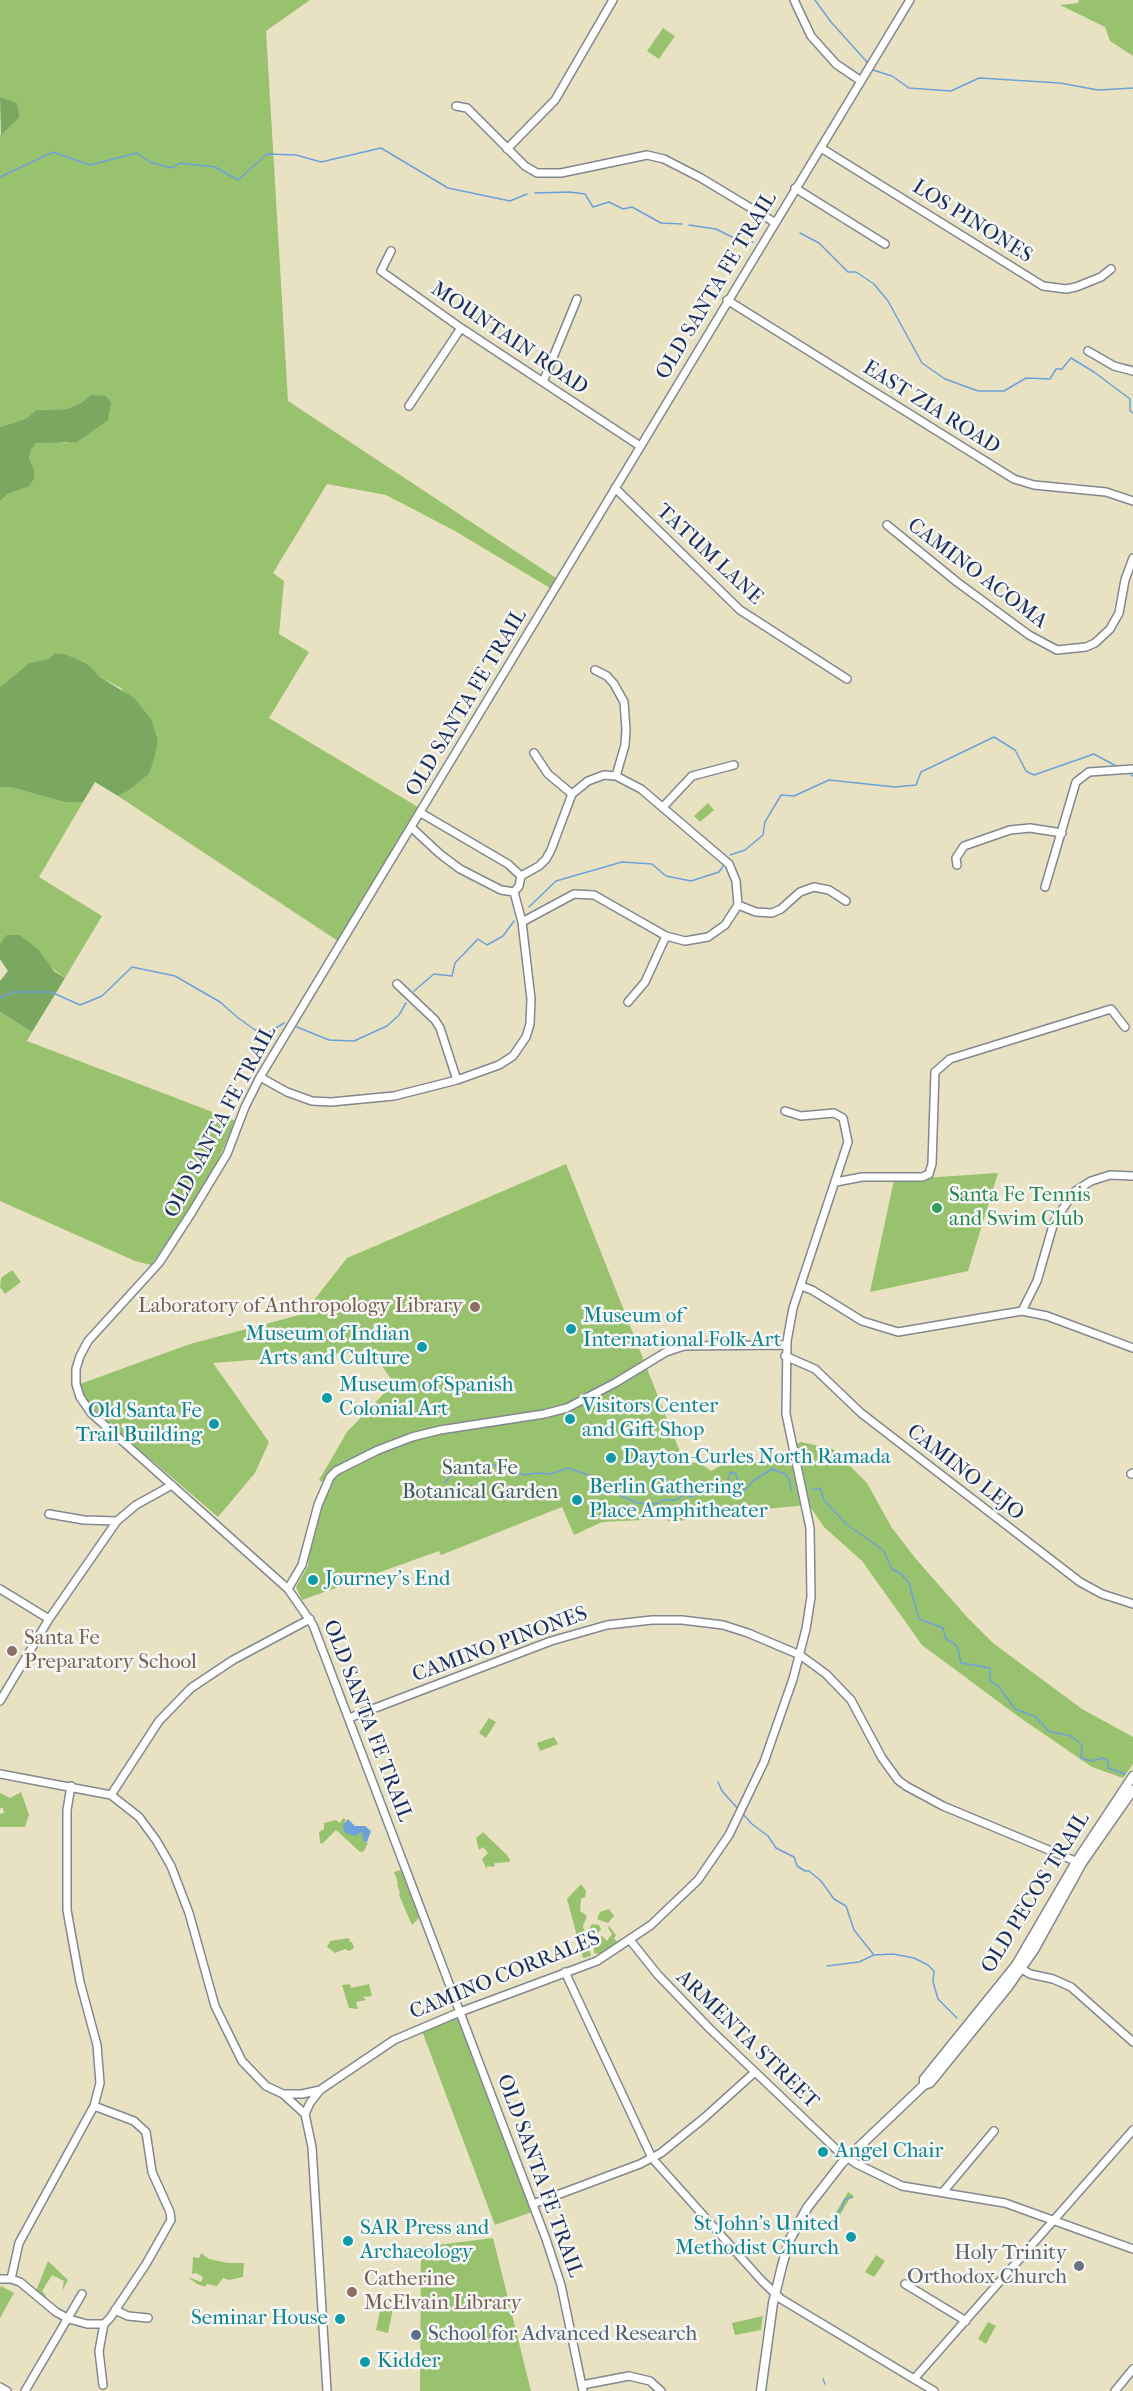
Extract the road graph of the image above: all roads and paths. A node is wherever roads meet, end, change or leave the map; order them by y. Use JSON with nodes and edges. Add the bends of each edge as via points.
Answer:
{"nodes":[{"id":1,"x":613,"y":0,"type":"edge"},
{"id":2,"x":794,"y":0,"type":"edge"},
{"id":3,"x":910,"y":0,"type":"edge"},
{"id":4,"x":861,"y":81,"type":"junction"},
{"id":5,"x":456,"y":106,"type":"dead end"},
{"id":6,"x":821,"y":148,"type":"junction"},
{"id":7,"x":507,"y":149,"type":"junction"},
{"id":8,"x":795,"y":188,"type":"junction"},
{"id":9,"x":774,"y":222,"type":"junction"},
{"id":10,"x":885,"y":244,"type":"dead end"},
{"id":11,"x":391,"y":251,"type":"dead end"},
{"id":12,"x":1111,"y":268,"type":"dead end"},
{"id":13,"x":577,"y":299,"type":"dead end"},
{"id":14,"x":727,"y":300,"type":"junction"},
{"id":15,"x":461,"y":328,"type":"junction"},
{"id":16,"x":1088,"y":351,"type":"dead end"},
{"id":17,"x":1133,"y":371,"type":"edge"},
{"id":18,"x":543,"y":382,"type":"junction"},
{"id":19,"x":409,"y":406,"type":"dead end"},
{"id":20,"x":640,"y":446,"type":"junction"},
{"id":21,"x":615,"y":488,"type":"junction"},
{"id":22,"x":1133,"y":501,"type":"edge"},
{"id":23,"x":887,"y":525,"type":"dead end"},
{"id":24,"x":1133,"y":558,"type":"edge"},
{"id":25,"x":595,"y":670,"type":"dead end"},
{"id":26,"x":847,"y":679,"type":"dead end"},
{"id":27,"x":534,"y":753,"type":"dead end"},
{"id":28,"x":734,"y":765,"type":"dead end"},
{"id":29,"x":1133,"y":770,"type":"edge"},
{"id":30,"x":615,"y":776,"type":"junction"},
{"id":31,"x":572,"y":794,"type":"junction"},
{"id":32,"x":663,"y":807,"type":"junction"},
{"id":33,"x":421,"y":813,"type":"junction"},
{"id":34,"x":412,"y":828,"type":"junction"},
{"id":35,"x":1062,"y":834,"type":"junction"},
{"id":36,"x":957,"y":865,"type":"dead end"},
{"id":37,"x":521,"y":876,"type":"junction"},
{"id":38,"x":1045,"y":887,"type":"dead end"},
{"id":39,"x":514,"y":892,"type":"junction"},
{"id":40,"x":846,"y":901,"type":"dead end"},
{"id":41,"x":738,"y":905,"type":"junction"},
{"id":42,"x":522,"y":921,"type":"junction"},
{"id":43,"x":666,"y":936,"type":"junction"},
{"id":44,"x":397,"y":984,"type":"dead end"},
{"id":45,"x":628,"y":1002,"type":"dead end"},
{"id":46,"x":1125,"y":1027,"type":"dead end"},
{"id":47,"x":261,"y":1077,"type":"junction"},
{"id":48,"x":457,"y":1080,"type":"junction"},
{"id":49,"x":785,"y":1111,"type":"dead end"},
{"id":50,"x":1133,"y":1176,"type":"edge"},
{"id":51,"x":836,"y":1182,"type":"junction"},
{"id":52,"x":801,"y":1286,"type":"junction"},
{"id":53,"x":1022,"y":1311,"type":"junction"},
{"id":54,"x":786,"y":1345,"type":"junction"},
{"id":55,"x":1133,"y":1348,"type":"edge"},
{"id":56,"x":785,"y":1356,"type":"junction"},
{"id":57,"x":172,"y":1485,"type":"junction"},
{"id":58,"x":48,"y":1514,"type":"dead end"},
{"id":59,"x":117,"y":1521,"type":"junction"},
{"id":60,"x":0,"y":1589,"type":"edge"},
{"id":61,"x":288,"y":1589,"type":"junction"},
{"id":62,"x":1133,"y":1604,"type":"edge"},
{"id":63,"x":49,"y":1618,"type":"junction"},
{"id":64,"x":310,"y":1620,"type":"junction"},
{"id":65,"x":800,"y":1655,"type":"junction"},
{"id":66,"x":3,"y":1686,"type":"edge"},
{"id":67,"x":0,"y":1701,"type":"edge"},
{"id":68,"x":349,"y":1718,"type":"junction"},
{"id":69,"x":0,"y":1774,"type":"edge"},
{"id":70,"x":1133,"y":1776,"type":"edge"},
{"id":71,"x":71,"y":1786,"type":"junction"},
{"id":72,"x":1133,"y":1790,"type":"edge"},
{"id":73,"x":111,"y":1795,"type":"junction"},
{"id":74,"x":1079,"y":1862,"type":"junction"},
{"id":75,"x":630,"y":1940,"type":"junction"},
{"id":76,"x":1019,"y":1967,"type":"junction"},
{"id":77,"x":565,"y":1972,"type":"junction"},
{"id":78,"x":460,"y":2012,"type":"junction"},
{"id":79,"x":1133,"y":2042,"type":"edge"},
{"id":80,"x":754,"y":2072,"type":"junction"},
{"id":81,"x":320,"y":2090,"type":"junction"},
{"id":82,"x":284,"y":2094,"type":"junction"},
{"id":83,"x":94,"y":2106,"type":"junction"},
{"id":84,"x":305,"y":2114,"type":"junction"},
{"id":85,"x":1133,"y":2130,"type":"edge"},
{"id":86,"x":994,"y":2131,"type":"dead end"},
{"id":87,"x":652,"y":2158,"type":"junction"},
{"id":88,"x":847,"y":2158,"type":"junction"},
{"id":89,"x":943,"y":2192,"type":"junction"},
{"id":90,"x":533,"y":2204,"type":"junction"},
{"id":91,"x":1054,"y":2221,"type":"junction"},
{"id":92,"x":1133,"y":2249,"type":"edge"},
{"id":93,"x":0,"y":2279,"type":"edge"},
{"id":94,"x":11,"y":2279,"type":"junction"},
{"id":95,"x":905,"y":2284,"type":"dead end"},
{"id":96,"x":82,"y":2294,"type":"dead end"},
{"id":97,"x":776,"y":2294,"type":"junction"},
{"id":98,"x":115,"y":2310,"type":"junction"},
{"id":99,"x":148,"y":2318,"type":"dead end"},
{"id":100,"x":69,"y":2319,"type":"junction"},
{"id":101,"x":966,"y":2321,"type":"junction"},
{"id":102,"x":104,"y":2324,"type":"junction"},
{"id":103,"x":1133,"y":2369,"type":"edge"},
{"id":104,"x":914,"y":2379,"type":"junction"},
{"id":105,"x":103,"y":2385,"type":"dead end"},
{"id":106,"x":0,"y":2387,"type":"edge"},
{"id":107,"x":583,"y":2388,"type":"edge"},
{"id":108,"x":7,"y":2391,"type":"edge"},
{"id":109,"x":24,"y":2391,"type":"edge"},
{"id":110,"x":327,"y":2391,"type":"edge"},
{"id":111,"x":661,"y":2391,"type":"edge"},
{"id":112,"x":761,"y":2391,"type":"edge"},
{"id":113,"x":934,"y":2391,"type":"edge"},
{"id":114,"x":1115,"y":2391,"type":"edge"}],
"edges":[{"from":1,"to":7,"type":"street","via":[[555,100]]},
{"from":2,"to":4,"type":"street","via":[[811,36],[836,64]]},
{"from":3,"to":4,"type":"street","name":"OLD SANTA FE TRAIL"},
{"from":4,"to":6,"type":"street","name":"OLD SANTA FE TRAIL"},
{"from":5,"to":7,"type":"street","via":[[467,108]]},
{"from":6,"to":8,"type":"street","name":"OLD SANTA FE TRAIL"},
{"from":6,"to":12,"type":"street","name":"LOS PINONES","via":[[1043,286],[1076,287],[1101,277]]},
{"from":7,"to":9,"type":"street","via":[[537,173],[561,173],[647,155],[664,159]]},
{"from":8,"to":9,"type":"street","name":"OLD SANTA FE TRAIL"},
{"from":8,"to":10,"type":"street"},
{"from":9,"to":14,"type":"street","name":"OLD SANTA FE TRAIL"},
{"from":11,"to":15,"type":"street","name":"MOUNTAIN ROAD","via":[[381,271]]},
{"from":13,"to":18,"type":"street"},
{"from":14,"to":20,"type":"street","name":"OLD SANTA FE TRAIL"},
{"from":14,"to":22,"type":"street","name":"EAST ZIA ROAD","via":[[1014,479],[1041,486],[1106,492]]},
{"from":15,"to":18,"type":"street","name":"MOUNTAIN ROAD"},
{"from":15,"to":19,"type":"street"},
{"from":16,"to":17,"type":"street","via":[[1114,366]]},
{"from":18,"to":20,"type":"street","name":"MOUNTAIN ROAD"},
{"from":20,"to":21,"type":"street","name":"OLD SANTA FE TRAIL"},
{"from":21,"to":26,"type":"street","name":"TATUM LANE","via":[[740,610]]},
{"from":21,"to":33,"type":"street","name":"OLD SANTA FE TRAIL"},
{"from":23,"to":24,"type":"street","name":"CAMINO ACOMA","via":[[1029,635],[1057,650],[1086,647],[1110,629],[1119,613]]},
{"from":25,"to":30,"type":"street","via":[[607,676],[624,702],[626,736]]},
{"from":27,"to":31,"type":"street","via":[[548,774]]},
{"from":28,"to":32,"type":"street","via":[[692,776]]},
{"from":29,"to":35,"type":"street","via":[[1089,772],[1076,782]]},
{"from":30,"to":31,"type":"street","via":[[588,781]]},
{"from":30,"to":32,"type":"street","via":[[641,789]]},
{"from":31,"to":37,"type":"street","via":[[546,859]]},
{"from":32,"to":41,"type":"street","via":[[729,864],[736,881]]},
{"from":33,"to":34,"type":"street","name":"OLD SANTA FE TRAIL"},
{"from":33,"to":37,"type":"street","via":[[508,864]]},
{"from":34,"to":39,"type":"street","via":[[460,869],[501,890]]},
{"from":34,"to":47,"type":"street","name":"OLD SANTA FE TRAIL"},
{"from":35,"to":36,"type":"street","via":[[1030,828],[1010,830],[964,846],[956,858]]},
{"from":35,"to":38,"type":"street"},
{"from":37,"to":39,"type":"street"},
{"from":39,"to":42,"type":"street"},
{"from":40,"to":41,"type":"street","via":[[829,890],[814,887],[800,892],[772,913]]},
{"from":41,"to":43,"type":"street","via":[[725,925],[708,937],[685,941]]},
{"from":42,"to":43,"type":"street","via":[[574,894],[594,895]]},
{"from":42,"to":48,"type":"street","via":[[531,999],[526,1037],[513,1056],[499,1065]]},
{"from":43,"to":45,"type":"street","via":[[645,982]]},
{"from":44,"to":48,"type":"street","via":[[440,1028]]},
{"from":46,"to":51,"type":"street","via":[[1111,1009],[950,1059],[935,1072],[929,1174]]},
{"from":47,"to":48,"type":"street","via":[[312,1101],[331,1102],[394,1096]]},
{"from":47,"to":57,"type":"street","name":"OLD SANTA FE TRAIL","via":[[227,1154],[178,1235],[144,1282],[88,1341],[76,1369],[80,1397],[91,1413]]},
{"from":49,"to":51,"type":"street","name":"CAMINO CORRALES","via":[[801,1116],[834,1113],[843,1118],[848,1142]]},
{"from":50,"to":53,"type":"street","via":[[1110,1175],[1074,1192],[1054,1222],[1037,1281]]},
{"from":51,"to":52,"type":"street","name":"CAMINO CORRALES"},
{"from":52,"to":53,"type":"street","via":[[862,1321],[898,1332]]},
{"from":52,"to":54,"type":"street","name":"CAMINO CORRALES"},
{"from":53,"to":55,"type":"street"},
{"from":54,"to":56,"type":"street","name":"CAMINO CORRALES"},
{"from":54,"to":61,"type":"street","via":[[684,1346],[556,1411],[440,1430],[378,1450],[330,1477],[302,1565]]},
{"from":56,"to":62,"type":"street","name":"CAMINO LEJO","via":[[815,1369],[861,1413],[1080,1582]]},
{"from":56,"to":65,"type":"street","name":"CAMINO CORRALES","via":[[786,1414],[811,1542],[810,1611]]},
{"from":57,"to":59,"type":"street","via":[[136,1504]]},
{"from":57,"to":61,"type":"street","name":"OLD SANTA FE TRAIL"},
{"from":58,"to":59,"type":"street"},
{"from":59,"to":63,"type":"street"},
{"from":60,"to":63,"type":"street"},
{"from":61,"to":64,"type":"street","name":"OLD SANTA FE TRAIL"},
{"from":63,"to":66,"type":"street"},
{"from":64,"to":68,"type":"street","name":"OLD SANTA FE TRAIL"},
{"from":64,"to":73,"type":"street","via":[[233,1660],[191,1688],[159,1721]]},
{"from":65,"to":68,"type":"street","name":"CAMINO PINONES","via":[[748,1633],[699,1621],[652,1620],[607,1625],[552,1641]]},
{"from":65,"to":74,"type":"street","name":"CAMINO PINONES","via":[[851,1700],[882,1758],[906,1786],[943,1806]]},
{"from":65,"to":75,"type":"street","name":"CAMINO CORRALES","via":[[779,1725],[729,1835],[698,1880]]},
{"from":66,"to":67,"type":"street"},
{"from":68,"to":78,"type":"street","name":"OLD SANTA FE TRAIL"},
{"from":69,"to":71,"type":"street"},
{"from":70,"to":74,"type":"main road","name":"OLD PECOS TRAIL"},
{"from":71,"to":73,"type":"street"},
{"from":71,"to":83,"type":"street","via":[[67,1810],[67,1910],[99,2059],[100,2083]]},
{"from":72,"to":74,"type":"main road","name":"OLD PECOS TRAIL"},
{"from":73,"to":82,"type":"street","via":[[145,1824],[171,1866],[189,1912],[215,2006],[242,2061],[266,2086]]},
{"from":74,"to":76,"type":"main road","name":"OLD PECOS TRAIL"},
{"from":75,"to":77,"type":"street","name":"CAMINO CORRALES","via":[[597,1961]]},
{"from":75,"to":80,"type":"street","name":"ARMENTA STREET","via":[[671,1989]]},
{"from":76,"to":79,"type":"street","via":[[1071,1988]]},
{"from":76,"to":88,"type":"main road","name":"OLD PECOS TRAIL","via":[[930,2083]]},
{"from":77,"to":78,"type":"street","name":"CAMINO CORRALES"},
{"from":77,"to":87,"type":"street"},
{"from":78,"to":81,"type":"street","name":"CAMINO CORRALES","via":[[394,2040]]},
{"from":78,"to":90,"type":"street","name":"OLD SANTA FE TRAIL"},
{"from":80,"to":87,"type":"street","via":[[705,2118]]},
{"from":80,"to":88,"type":"street","name":"ARMENTA STREET"},
{"from":81,"to":82,"type":"street","name":"CAMINO CORRALES"},
{"from":81,"to":84,"type":"street","name":"CAMINO CORRALES"},
{"from":82,"to":84,"type":"street"},
{"from":83,"to":94,"type":"street","via":[[29,2222],[19,2243]]},
{"from":83,"to":98,"type":"street","via":[[134,2121],[146,2132],[152,2172],[171,2220]]},
{"from":84,"to":110,"type":"street","via":[[312,2147]]},
{"from":85,"to":91,"type":"street"},
{"from":86,"to":89,"type":"street"},
{"from":87,"to":90,"type":"street"},
{"from":87,"to":97,"type":"street"},
{"from":88,"to":89,"type":"street","name":"ARMENTA STREET","via":[[894,2183]]},
{"from":88,"to":97,"type":"main road","name":"OLD PECOS TRAIL","via":[[814,2197],[786,2248]]},
{"from":89,"to":91,"type":"street","name":"ARMENTA STREET","via":[[1005,2204]]},
{"from":90,"to":107,"type":"street","name":"OLD SANTA FE TRAIL","via":[[561,2285]]},
{"from":91,"to":92,"type":"street","name":"ARMENTA STREET"},
{"from":91,"to":101,"type":"street"},
{"from":93,"to":94,"type":"street"},
{"from":94,"to":100,"type":"street"},
{"from":95,"to":101,"type":"street"},
{"from":96,"to":100,"type":"street"},
{"from":97,"to":104,"type":"street"},
{"from":97,"to":112,"type":"main road","name":"OLD PECOS TRAIL"},
{"from":98,"to":99,"type":"street","via":[[137,2319]]},
{"from":98,"to":102,"type":"street"},
{"from":100,"to":102,"type":"street"},
{"from":100,"to":109,"type":"street"},
{"from":101,"to":104,"type":"street"},
{"from":102,"to":105,"type":"street","via":[[99,2351]]},
{"from":103,"to":114,"type":"street"},
{"from":104,"to":113,"type":"street"},
{"from":106,"to":108,"type":"street"},
{"from":107,"to":111,"type":"street","via":[[629,2376],[650,2381]]}]}
